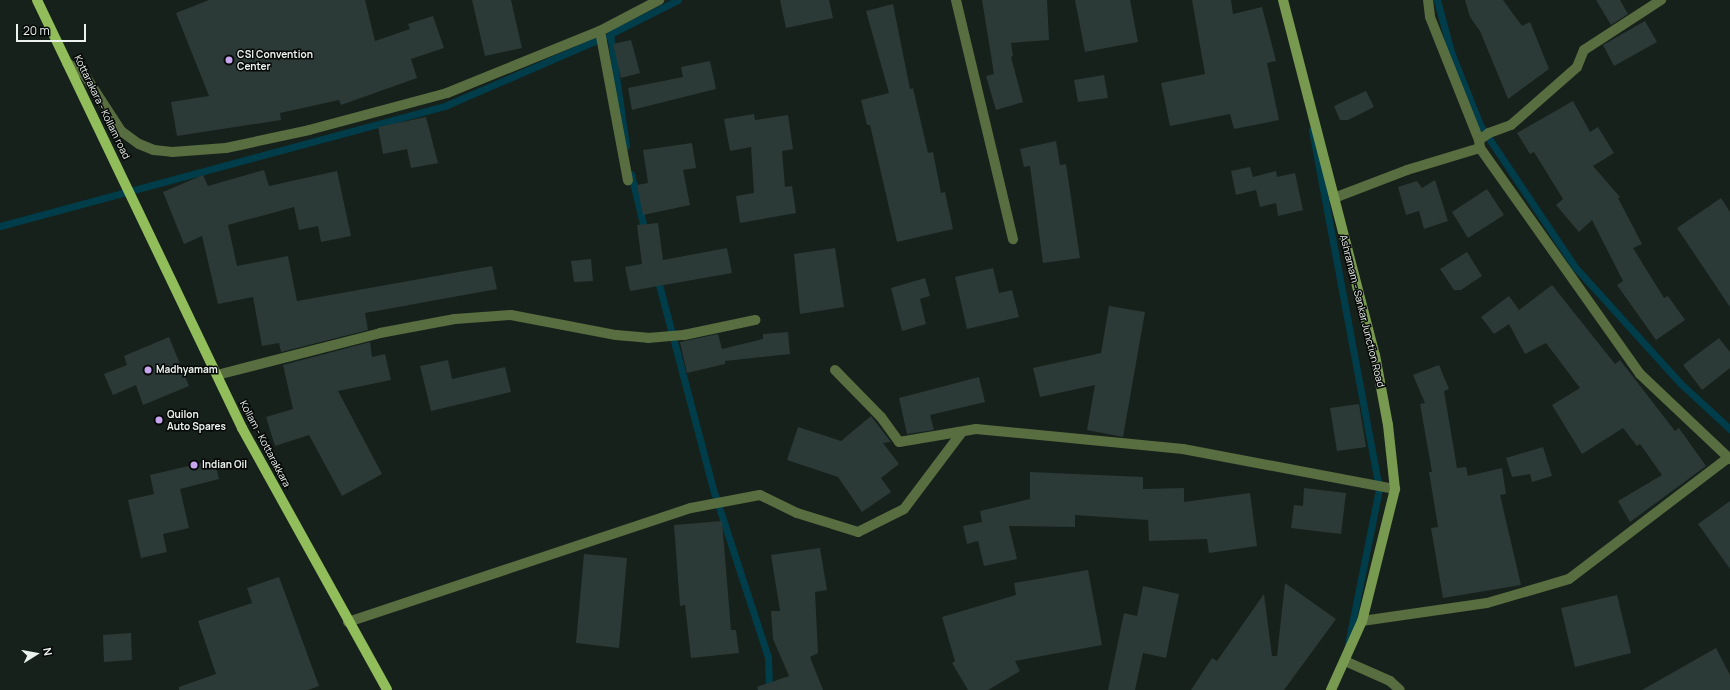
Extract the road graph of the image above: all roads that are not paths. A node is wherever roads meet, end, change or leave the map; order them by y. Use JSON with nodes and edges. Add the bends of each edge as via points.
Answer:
{"nodes":[{"id":1,"x":37,"y":0,"type":"edge"},
{"id":2,"x":659,"y":0,"type":"edge"},
{"id":3,"x":956,"y":0,"type":"edge"},
{"id":4,"x":1283,"y":0,"type":"edge"},
{"id":5,"x":1428,"y":0,"type":"edge"},
{"id":6,"x":1661,"y":0,"type":"edge"},
{"id":7,"x":600,"y":31,"type":"junction"},
{"id":8,"x":67,"y":63,"type":"junction"},
{"id":9,"x":1479,"y":144,"type":"junction"},
{"id":10,"x":628,"y":180,"type":"dead end"},
{"id":11,"x":1334,"y":198,"type":"junction"},
{"id":12,"x":134,"y":202,"type":"joint"},
{"id":13,"x":1013,"y":239,"type":"dead end"},
{"id":14,"x":755,"y":320,"type":"dead end"},
{"id":15,"x":835,"y":370,"type":"dead end"},
{"id":16,"x":217,"y":375,"type":"junction"},
{"id":17,"x":962,"y":432,"type":"junction"},
{"id":18,"x":1729,"y":458,"type":"edge"},
{"id":19,"x":1395,"y":488,"type":"junction"},
{"id":20,"x":1362,"y":621,"type":"junction"},
{"id":21,"x":348,"y":622,"type":"junction"},
{"id":22,"x":1345,"y":661,"type":"junction"},
{"id":23,"x":387,"y":690,"type":"edge"},
{"id":24,"x":1331,"y":690,"type":"edge"},
{"id":25,"x":1400,"y":690,"type":"edge"}],
"edges":[{"from":1,"to":8,"type":"main road","name":"Kottarakara - Kollam road"},
{"from":2,"to":7,"type":"street"},
{"from":3,"to":13,"type":"street"},
{"from":4,"to":11,"type":"street","name":"Ashramam - Sankar Junction Road"},
{"from":5,"to":9,"type":"street","via":[[1430,17]]},
{"from":6,"to":9,"type":"street","via":[[1584,50],[1577,67],[1511,125],[1489,132]]},
{"from":7,"to":8,"type":"street","via":[[447,93],[309,130],[233,147],[172,152],[154,150],[139,144],[121,131],[84,74]]},
{"from":7,"to":10,"type":"street"},
{"from":8,"to":12,"type":"main road","name":"Kottarakara - Kollam road"},
{"from":9,"to":11,"type":"street"},
{"from":9,"to":18,"type":"street","via":[[1640,374]]},
{"from":11,"to":19,"type":"street","name":"Ashramam - Sankar Junction Road","via":[[1375,355],[1388,425]]},
{"from":12,"to":16,"type":"main road","name":"Kollam - Kottarakkara"},
{"from":14,"to":16,"type":"street","via":[[684,335],[648,338],[616,335],[511,315],[455,319],[380,333]]},
{"from":15,"to":17,"type":"street","via":[[881,417],[899,442]]},
{"from":16,"to":21,"type":"main road","name":"Kollam - Kottarakkara","via":[[242,428]]},
{"from":17,"to":19,"type":"street","via":[[976,429],[1183,449]]},
{"from":17,"to":21,"type":"street","via":[[904,509],[858,532],[797,513],[760,495],[691,508]]},
{"from":18,"to":20,"type":"street","via":[[1569,579],[1486,603]]},
{"from":19,"to":20,"type":"street","name":"Ashramam - Sankar Junction Road"},
{"from":20,"to":22,"type":"street","name":"Ashramam - Sankar Junction Road"},
{"from":21,"to":23,"type":"main road","name":"Kollam - Kottarakkara"},
{"from":22,"to":24,"type":"street","name":"Ashramam - Sankar Junction Road"},
{"from":22,"to":25,"type":"street","via":[[1390,682]]}]}
